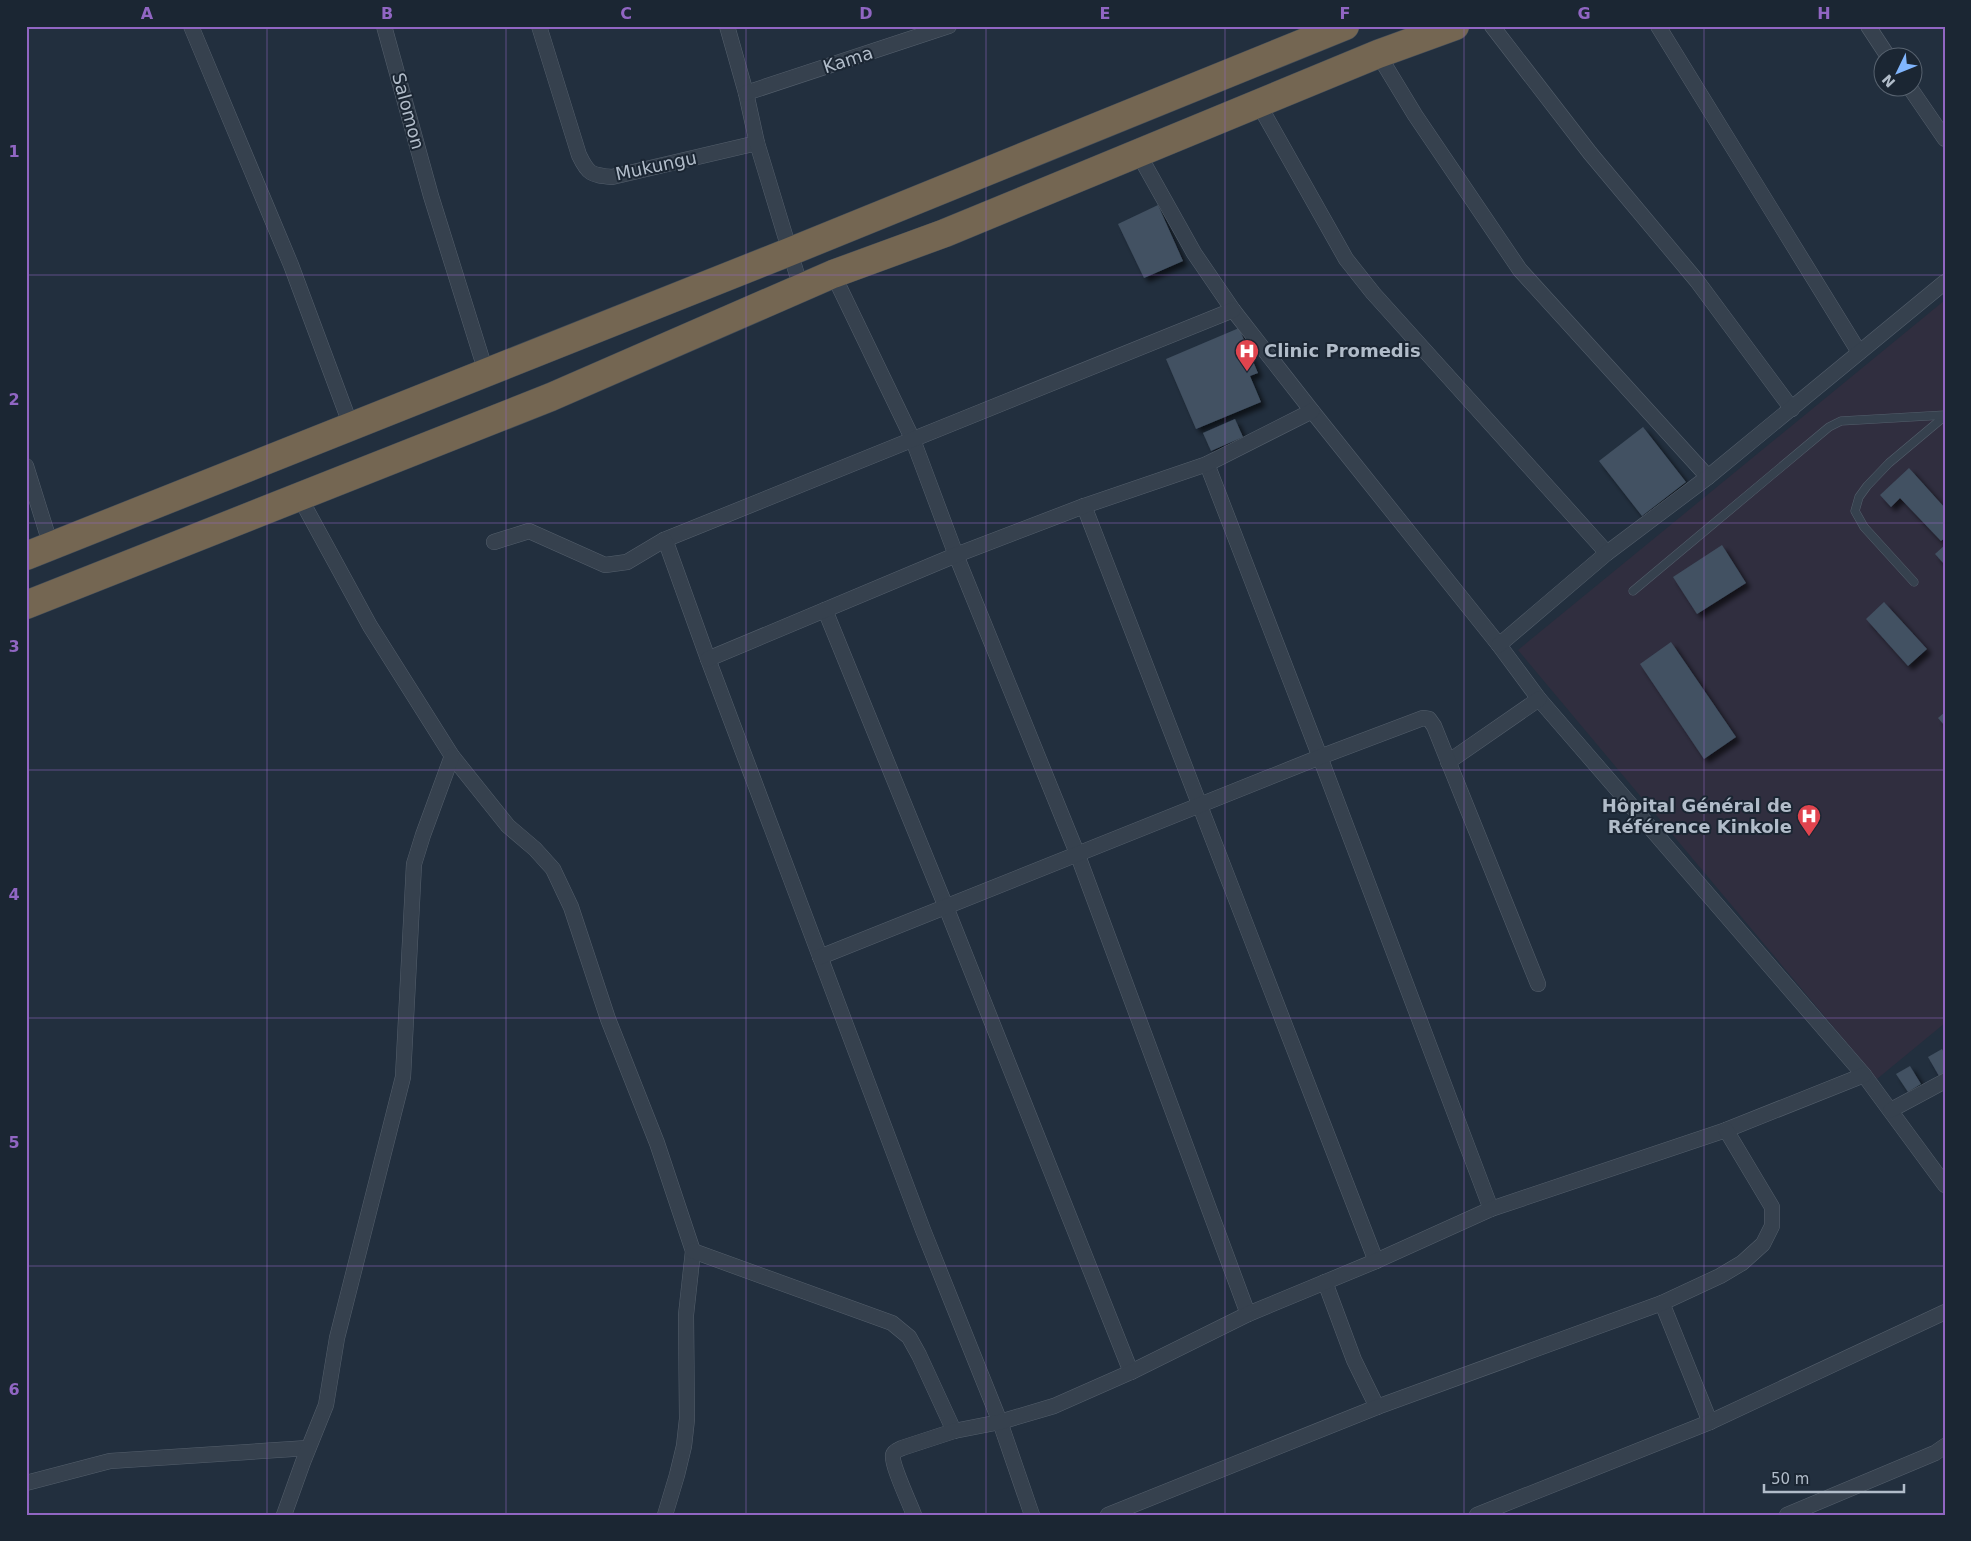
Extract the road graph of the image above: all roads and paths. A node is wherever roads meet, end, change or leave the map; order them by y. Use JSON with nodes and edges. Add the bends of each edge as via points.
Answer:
{"nodes":[{"id":1,"x":191,"y":26,"type":"edge"},
{"id":2,"x":384,"y":26,"type":"edge"},
{"id":3,"x":539,"y":26,"type":"edge"},
{"id":4,"x":727,"y":26,"type":"edge"},
{"id":5,"x":949,"y":26,"type":"edge"},
{"id":6,"x":1345,"y":26,"type":"edge"},
{"id":7,"x":1455,"y":26,"type":"edge"},
{"id":8,"x":1492,"y":26,"type":"edge"},
{"id":9,"x":1658,"y":26,"type":"edge"},
{"id":10,"x":1868,"y":26,"type":"edge"},
{"id":11,"x":1882,"y":48,"type":"edge"},
{"id":12,"x":1378,"y":54,"type":"junction"},
{"id":13,"x":746,"y":94,"type":"junction"},
{"id":14,"x":1917,"y":98,"type":"edge"},
{"id":15,"x":1258,"y":103,"type":"junction"},
{"id":16,"x":1944,"y":137,"type":"edge"},
{"id":17,"x":757,"y":143,"type":"junction"},
{"id":18,"x":1138,"y":153,"type":"junction"},
{"id":19,"x":789,"y":252,"type":"junction"},
{"id":20,"x":834,"y":274,"type":"junction"},
{"id":21,"x":1945,"y":282,"type":"edge"},
{"id":22,"x":802,"y":288,"type":"junction"},
{"id":23,"x":1233,"y":310,"type":"junction"},
{"id":24,"x":1859,"y":352,"type":"junction"},
{"id":25,"x":486,"y":372,"type":"junction"},
{"id":26,"x":1792,"y":408,"type":"junction"},
{"id":27,"x":1312,"y":412,"type":"junction"},
{"id":28,"x":1945,"y":415,"type":"edge"},
{"id":29,"x":351,"y":426,"type":"junction"},
{"id":30,"x":913,"y":440,"type":"junction"},
{"id":31,"x":1207,"y":464,"type":"junction"},
{"id":32,"x":26,"y":466,"type":"edge"},
{"id":33,"x":1708,"y":476,"type":"junction"},
{"id":34,"x":299,"y":496,"type":"junction"},
{"id":35,"x":1084,"y":506,"type":"junction"},
{"id":36,"x":664,"y":540,"type":"junction"},
{"id":37,"x":494,"y":542,"type":"dead end"},
{"id":38,"x":51,"y":546,"type":"junction"},
{"id":39,"x":1607,"y":553,"type":"junction"},
{"id":40,"x":956,"y":555,"type":"junction"},
{"id":41,"x":26,"y":556,"type":"edge"},
{"id":42,"x":1914,"y":582,"type":"dead end"},
{"id":43,"x":1633,"y":591,"type":"dead end"},
{"id":44,"x":26,"y":605,"type":"edge"},
{"id":45,"x":825,"y":610,"type":"junction"},
{"id":46,"x":1499,"y":645,"type":"junction"},
{"id":47,"x":708,"y":659,"type":"junction"},
{"id":48,"x":1539,"y":699,"type":"junction"},
{"id":49,"x":452,"y":756,"type":"junction"},
{"id":50,"x":1320,"y":756,"type":"junction"},
{"id":51,"x":1448,"y":762,"type":"junction"},
{"id":52,"x":1200,"y":805,"type":"junction"},
{"id":53,"x":1077,"y":853,"type":"junction"},
{"id":54,"x":946,"y":906,"type":"junction"},
{"id":55,"x":820,"y":957,"type":"junction"},
{"id":56,"x":1538,"y":984,"type":"dead end"},
{"id":57,"x":1864,"y":1075,"type":"junction"},
{"id":58,"x":1945,"y":1081,"type":"edge"},
{"id":59,"x":1891,"y":1110,"type":"junction"},
{"id":60,"x":1726,"y":1130,"type":"junction"},
{"id":61,"x":1945,"y":1185,"type":"edge"},
{"id":62,"x":1491,"y":1209,"type":"junction"},
{"id":63,"x":693,"y":1251,"type":"junction"},
{"id":64,"x":1376,"y":1261,"type":"junction"},
{"id":65,"x":1325,"y":1282,"type":"junction"},
{"id":66,"x":1662,"y":1303,"type":"junction"},
{"id":67,"x":1945,"y":1312,"type":"edge"},
{"id":68,"x":1248,"y":1314,"type":"junction"},
{"id":69,"x":1132,"y":1372,"type":"junction"},
{"id":70,"x":1377,"y":1407,"type":"junction"},
{"id":71,"x":1000,"y":1422,"type":"junction"},
{"id":72,"x":1710,"y":1422,"type":"junction"},
{"id":73,"x":954,"y":1431,"type":"junction"},
{"id":74,"x":1945,"y":1446,"type":"edge"},
{"id":75,"x":308,"y":1448,"type":"junction"},
{"id":76,"x":26,"y":1483,"type":"edge"},
{"id":77,"x":284,"y":1515,"type":"edge"},
{"id":78,"x":664,"y":1515,"type":"edge"},
{"id":79,"x":914,"y":1515,"type":"edge"},
{"id":80,"x":1032,"y":1515,"type":"edge"},
{"id":81,"x":1108,"y":1515,"type":"edge"},
{"id":82,"x":1477,"y":1515,"type":"edge"},
{"id":83,"x":1787,"y":1515,"type":"edge"}],
"edges":[{"from":1,"to":29,"type":"street","via":[[291,265]]},
{"from":2,"to":25,"type":"street","name":"Salomon","via":[[431,196]]},
{"from":3,"to":17,"type":"street","name":"Mukungu","via":[[578,155],[594,175],[612,177]]},
{"from":4,"to":13,"type":"street"},
{"from":5,"to":13,"type":"street","name":"Kama"},
{"from":6,"to":19,"type":"highway"},
{"from":7,"to":12,"type":"highway"},
{"from":8,"to":26,"type":"street","via":[[1590,153],[1697,281]]},
{"from":9,"to":24,"type":"street"},
{"from":10,"to":11,"type":"street"},
{"from":12,"to":15,"type":"highway"},
{"from":12,"to":33,"type":"street","via":[[1415,115],[1520,270]]},
{"from":13,"to":17,"type":"street"},
{"from":14,"to":16,"type":"street"},
{"from":15,"to":18,"type":"highway"},
{"from":15,"to":39,"type":"street","via":[[1346,259],[1373,294]]},
{"from":17,"to":19,"type":"street"},
{"from":18,"to":20,"type":"highway"},
{"from":18,"to":23,"type":"street","via":[[1194,253]]},
{"from":19,"to":22,"type":"street"},
{"from":19,"to":25,"type":"highway"},
{"from":20,"to":22,"type":"highway"},
{"from":20,"to":30,"type":"street"},
{"from":21,"to":24,"type":"street"},
{"from":22,"to":34,"type":"highway","via":[[551,397]]},
{"from":23,"to":27,"type":"street"},
{"from":23,"to":30,"type":"street"},
{"from":24,"to":26,"type":"street"},
{"from":25,"to":29,"type":"highway"},
{"from":26,"to":33,"type":"street"},
{"from":27,"to":31,"type":"street"},
{"from":27,"to":46,"type":"street"},
{"from":28,"to":42,"type":"lane","via":[[1867,486],[1859,497],[1856,511],[1864,527]]},
{"from":28,"to":43,"type":"lane","via":[[1841,421],[1829,427]]},
{"from":29,"to":38,"type":"highway"},
{"from":30,"to":36,"type":"street"},
{"from":30,"to":40,"type":"street"},
{"from":31,"to":35,"type":"street"},
{"from":31,"to":50,"type":"street"},
{"from":32,"to":38,"type":"street"},
{"from":33,"to":39,"type":"street"},
{"from":34,"to":44,"type":"highway"},
{"from":34,"to":49,"type":"street","via":[[370,626]]},
{"from":35,"to":40,"type":"street"},
{"from":35,"to":52,"type":"street"},
{"from":36,"to":37,"type":"street","via":[[626,562],[605,565],[529,531]]},
{"from":36,"to":47,"type":"street"},
{"from":38,"to":41,"type":"highway"},
{"from":39,"to":46,"type":"street"},
{"from":40,"to":45,"type":"street"},
{"from":40,"to":53,"type":"street"},
{"from":45,"to":47,"type":"street"},
{"from":45,"to":54,"type":"street"},
{"from":46,"to":48,"type":"street"},
{"from":47,"to":55,"type":"street"},
{"from":48,"to":51,"type":"street"},
{"from":48,"to":57,"type":"street"},
{"from":49,"to":63,"type":"street","via":[[508,826],[553,869],[571,906],[608,1019],[657,1143]]},
{"from":49,"to":75,"type":"street","via":[[414,864],[404,1078],[337,1338],[326,1405]]},
{"from":50,"to":51,"type":"street","via":[[1423,718],[1429,719],[1434,726]]},
{"from":50,"to":52,"type":"street"},
{"from":50,"to":62,"type":"street"},
{"from":51,"to":56,"type":"street"},
{"from":52,"to":53,"type":"street"},
{"from":52,"to":64,"type":"street"},
{"from":53,"to":54,"type":"street"},
{"from":53,"to":68,"type":"street"},
{"from":54,"to":55,"type":"street"},
{"from":54,"to":69,"type":"street"},
{"from":55,"to":71,"type":"street"},
{"from":57,"to":59,"type":"street"},
{"from":57,"to":60,"type":"street"},
{"from":58,"to":59,"type":"street"},
{"from":59,"to":61,"type":"street"},
{"from":60,"to":62,"type":"street"},
{"from":60,"to":66,"type":"street","via":[[1772,1207],[1772,1226],[1763,1244],[1742,1263]]},
{"from":62,"to":64,"type":"street"},
{"from":63,"to":73,"type":"street","via":[[892,1323],[909,1337],[916,1349]]},
{"from":63,"to":78,"type":"street","via":[[686,1315],[687,1419],[684,1446]]},
{"from":64,"to":65,"type":"street"},
{"from":65,"to":68,"type":"street"},
{"from":65,"to":70,"type":"street","via":[[1354,1360]]},
{"from":66,"to":70,"type":"street"},
{"from":66,"to":72,"type":"street"},
{"from":67,"to":72,"type":"street"},
{"from":68,"to":69,"type":"street"},
{"from":69,"to":71,"type":"street","via":[[1054,1406]]},
{"from":70,"to":81,"type":"street"},
{"from":71,"to":73,"type":"street"},
{"from":71,"to":80,"type":"street"},
{"from":72,"to":82,"type":"street"},
{"from":73,"to":79,"type":"street","via":[[902,1448],[892,1456]]},
{"from":74,"to":83,"type":"street"},
{"from":75,"to":76,"type":"street","via":[[110,1461]]},
{"from":75,"to":77,"type":"street"}]}
